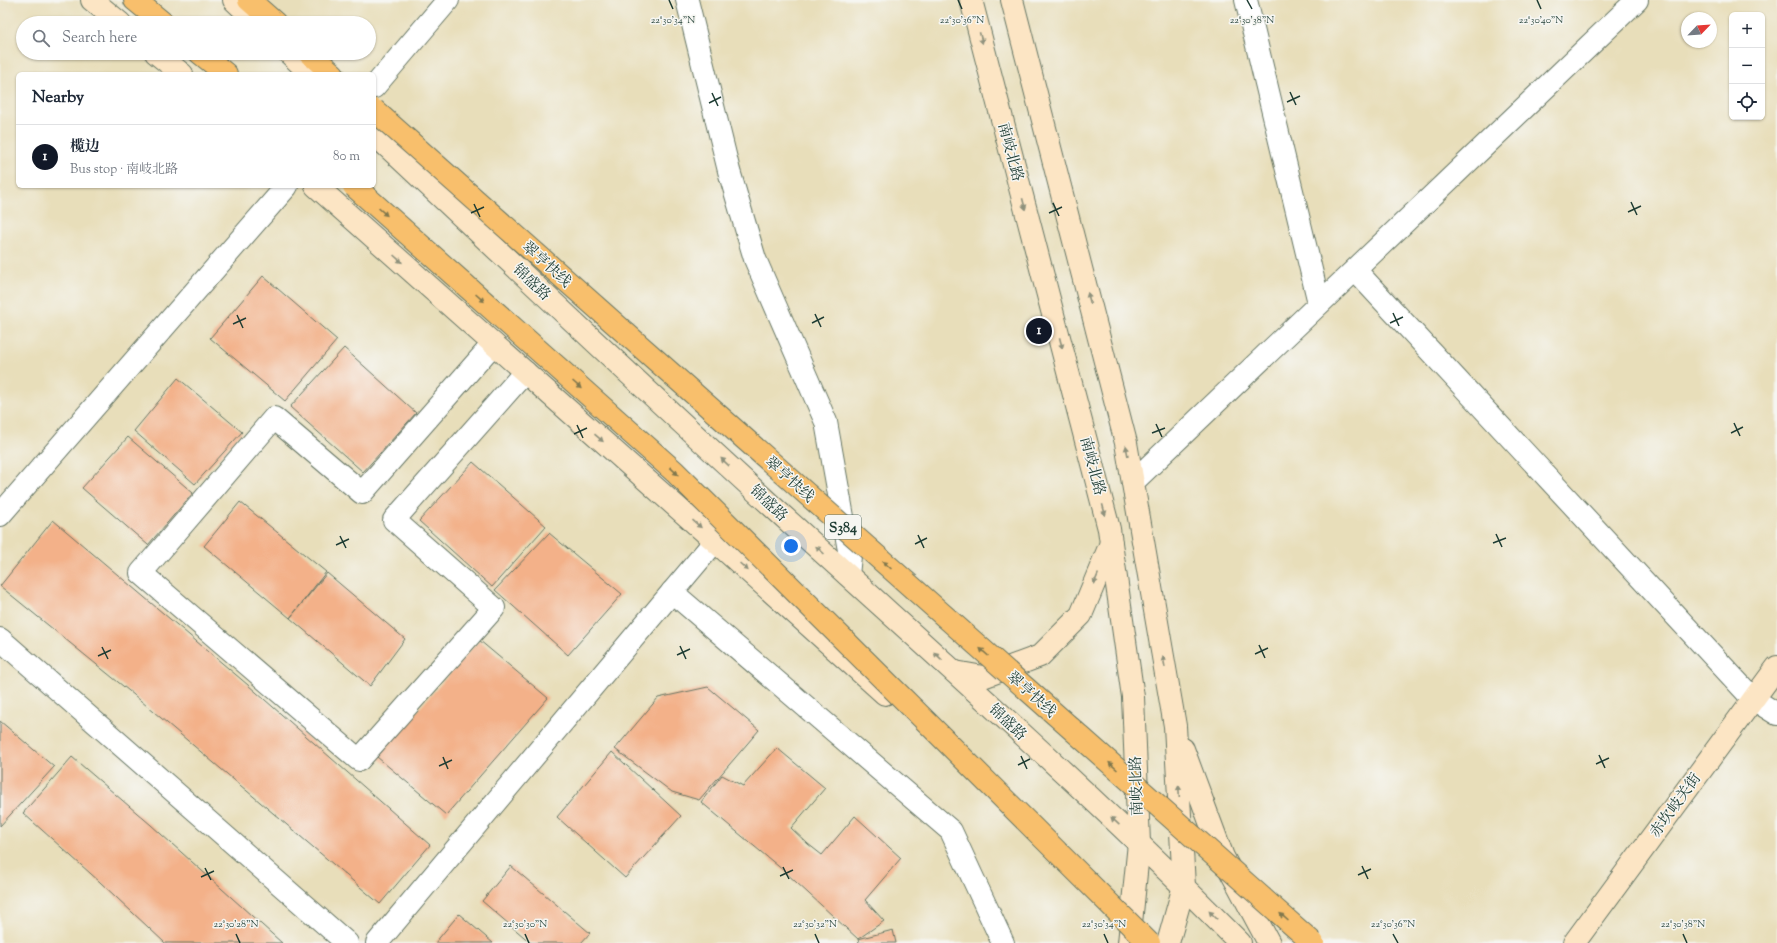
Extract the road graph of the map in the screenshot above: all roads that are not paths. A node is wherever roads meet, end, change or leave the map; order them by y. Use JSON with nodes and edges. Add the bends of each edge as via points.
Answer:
{"nodes":[{"id":1,"x":92,"y":0,"type":"edge"},
{"id":2,"x":135,"y":0,"type":"edge"},
{"id":3,"x":234,"y":0,"type":"edge"},
{"id":4,"x":250,"y":0,"type":"edge"},
{"id":5,"x":448,"y":0,"type":"edge"},
{"id":6,"x":687,"y":0,"type":"edge"},
{"id":7,"x":971,"y":0,"type":"edge"},
{"id":8,"x":1012,"y":0,"type":"edge"},
{"id":9,"x":1246,"y":0,"type":"edge"},
{"id":10,"x":1637,"y":0,"type":"edge"},
{"id":11,"x":111,"y":16,"type":"edge"},
{"id":12,"x":154,"y":16,"type":"edge"},
{"id":13,"x":251,"y":16,"type":"edge"},
{"id":14,"x":267,"y":16,"type":"edge"},
{"id":15,"x":165,"y":60,"type":"edge"},
{"id":16,"x":209,"y":60,"type":"edge"},
{"id":17,"x":296,"y":60,"type":"edge"},
{"id":18,"x":317,"y":60,"type":"edge"},
{"id":19,"x":180,"y":72,"type":"edge"},
{"id":20,"x":224,"y":72,"type":"edge"},
{"id":21,"x":309,"y":72,"type":"edge"},
{"id":22,"x":331,"y":72,"type":"edge"},
{"id":23,"x":376,"y":85,"type":"edge"},
{"id":24,"x":376,"y":112,"type":"edge"},
{"id":25,"x":376,"y":136,"type":"edge"},
{"id":26,"x":285,"y":188,"type":"edge"},
{"id":27,"x":318,"y":188,"type":"edge"},
{"id":28,"x":356,"y":188,"type":"edge"},
{"id":29,"x":1355,"y":270,"type":"junction"},
{"id":30,"x":1319,"y":304,"type":"junction"},
{"id":31,"x":494,"y":344,"type":"junction"},
{"id":32,"x":525,"y":372,"type":"junction"},
{"id":33,"x":1133,"y":482,"type":"junction"},
{"id":34,"x":0,"y":516,"type":"edge"},
{"id":35,"x":715,"y":541,"type":"junction"},
{"id":36,"x":1111,"y":543,"type":"junction"},
{"id":37,"x":848,"y":575,"type":"junction"},
{"id":38,"x":672,"y":592,"type":"junction"},
{"id":39,"x":0,"y":639,"type":"edge"},
{"id":40,"x":1777,"y":667,"type":"edge"},
{"id":41,"x":955,"y":672,"type":"junction"},
{"id":42,"x":1753,"y":699,"type":"junction"},
{"id":43,"x":1777,"y":714,"type":"edge"},
{"id":44,"x":1175,"y":726,"type":"junction"},
{"id":45,"x":1139,"y":843,"type":"junction"},
{"id":46,"x":1184,"y":886,"type":"junction"},
{"id":47,"x":1132,"y":917,"type":"junction"},
{"id":48,"x":347,"y":943,"type":"edge"},
{"id":49,"x":377,"y":943,"type":"edge"},
{"id":50,"x":1002,"y":943,"type":"edge"},
{"id":51,"x":1129,"y":943,"type":"edge"},
{"id":52,"x":1149,"y":943,"type":"edge"},
{"id":53,"x":1160,"y":943,"type":"edge"},
{"id":54,"x":1168,"y":943,"type":"edge"},
{"id":55,"x":1240,"y":943,"type":"edge"},
{"id":56,"x":1269,"y":943,"type":"edge"},
{"id":57,"x":1313,"y":943,"type":"edge"},
{"id":58,"x":1574,"y":943,"type":"edge"}],
"edges":[{"from":1,"to":11,"type":"main road"},
{"from":2,"to":12,"type":"highway"},
{"from":3,"to":13,"type":"main road"},
{"from":4,"to":14,"type":"highway"},
{"from":5,"to":23,"type":"street"},
{"from":6,"to":37,"type":"street","via":[[729,171],[755,259],[826,422],[850,556]]},
{"from":7,"to":36,"type":"main road","name":"南岐北路","one_way":true},
{"from":33,"to":8,"type":"main road","one_way":true,"via":[[1126,443]]},
{"from":9,"to":30,"type":"street"},
{"from":10,"to":29,"type":"street"},
{"from":15,"to":19,"type":"main road"},
{"from":16,"to":20,"type":"highway"},
{"from":17,"to":21,"type":"main road"},
{"from":18,"to":22,"type":"highway"},
{"from":57,"to":24,"type":"highway","name":"翠亨快线","number":"S384","one_way":true,"bridge":true},
{"from":37,"to":25,"type":"main road","name":"锦盛路","one_way":true},
{"from":26,"to":34,"type":"street"},
{"from":27,"to":31,"type":"main road","one_way":true},
{"from":28,"to":52,"type":"highway","one_way":true,"bridge":true,"via":[[675,472]]},
{"from":29,"to":30,"type":"street"},
{"from":29,"to":42,"type":"street"},
{"from":30,"to":33,"type":"street"},
{"from":31,"to":32,"type":"main road"},
{"from":31,"to":32,"type":"street","via":[[362,493],[274,418],[141,573],[359,760],[494,608],[394,520]]},
{"from":32,"to":35,"type":"main road","one_way":true},
{"from":44,"to":33,"type":"main road","one_way":true},
{"from":35,"to":38,"type":"street"},
{"from":35,"to":47,"type":"main road","one_way":true},
{"from":36,"to":41,"type":"main road","one_way":true,"via":[[1081,614],[1040,656],[983,676]]},
{"from":36,"to":45,"type":"main road","name":"南岐北路","via":[[1133,697]]},
{"from":41,"to":37,"type":"main road","name":"锦盛路","one_way":true},
{"from":38,"to":49,"type":"street"},
{"from":38,"to":50,"type":"street","via":[[951,830]]},
{"from":39,"to":48,"type":"street"},
{"from":40,"to":42,"type":"main road","name":"赤坎岐关街"},
{"from":45,"to":41,"type":"main road","name":"锦盛路","one_way":true},
{"from":42,"to":43,"type":"street"},
{"from":42,"to":58,"type":"main road","name":"赤坎岐关街"},
{"from":46,"to":44,"type":"main road","one_way":true},
{"from":44,"to":56,"type":"main road","via":[[1223,857]]},
{"from":45,"to":46,"type":"main road","name":"锦盛路"},
{"from":45,"to":47,"type":"main road","name":"南岐北路"},
{"from":46,"to":54,"type":"main road"},
{"from":55,"to":46,"type":"main road","name":"锦盛路","one_way":true},
{"from":47,"to":51,"type":"main road","name":"南岐北路"},
{"from":47,"to":53,"type":"main road"}]}
